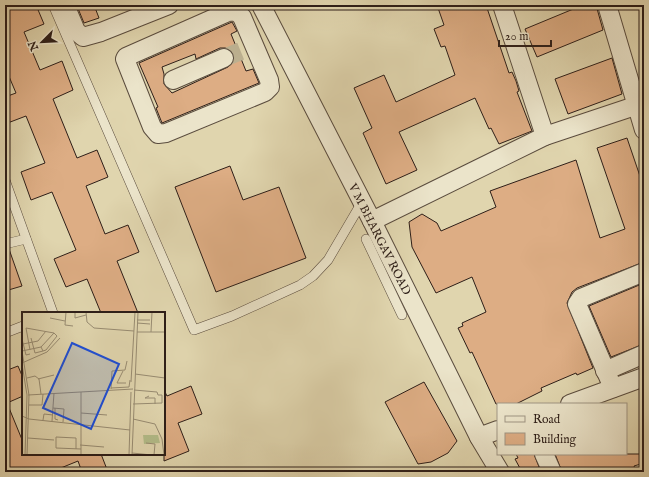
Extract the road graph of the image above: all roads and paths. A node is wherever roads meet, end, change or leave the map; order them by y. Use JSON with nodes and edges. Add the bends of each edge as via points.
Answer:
{"nodes":[{"id":1,"x":53,"y":5,"type":"edge"},
{"id":2,"x":65,"y":5,"type":"edge"},
{"id":3,"x":169,"y":5,"type":"edge"},
{"id":4,"x":261,"y":5,"type":"edge"},
{"id":5,"x":502,"y":5,"type":"edge"},
{"id":6,"x":606,"y":5,"type":"edge"},
{"id":7,"x":277,"y":35,"type":"junction"},
{"id":8,"x":247,"y":48,"type":"junction"},
{"id":9,"x":224,"y":58,"type":"tunnel mouth"},
{"id":10,"x":173,"y":80,"type":"dead end"},
{"id":11,"x":640,"y":105,"type":"edge"},
{"id":12,"x":644,"y":130,"type":"edge"},
{"id":13,"x":545,"y":136,"type":"junction"},
{"id":14,"x":5,"y":180,"type":"edge"},
{"id":15,"x":362,"y":202,"type":"junction"},
{"id":16,"x":372,"y":220,"type":"junction"},
{"id":17,"x":26,"y":239,"type":"junction"},
{"id":18,"x":366,"y":239,"type":"dead end"},
{"id":19,"x":5,"y":244,"type":"edge"},
{"id":20,"x":386,"y":266,"type":"junction"},
{"id":21,"x":644,"y":272,"type":"edge"},
{"id":22,"x":53,"y":312,"type":"edge"},
{"id":23,"x":402,"y":315,"type":"dead end"},
{"id":24,"x":22,"y":326,"type":"edge"},
{"id":25,"x":5,"y":333,"type":"edge"},
{"id":26,"x":644,"y":354,"type":"edge"},
{"id":27,"x":605,"y":371,"type":"junction"},
{"id":28,"x":644,"y":377,"type":"edge"},
{"id":29,"x":613,"y":388,"type":"junction"},
{"id":30,"x":573,"y":403,"type":"edge"},
{"id":31,"x":497,"y":430,"type":"edge"},
{"id":32,"x":479,"y":437,"type":"junction"},
{"id":33,"x":544,"y":455,"type":"edge"},
{"id":34,"x":500,"y":472,"type":"edge"},
{"id":35,"x":552,"y":472,"type":"edge"}],
"edges":[{"from":1,"to":15,"type":"lane","via":[[194,330],[232,316],[300,285],[313,276],[328,260]]},
{"from":2,"to":3,"type":"street","via":[[76,31],[83,37]]},
{"from":4,"to":7,"type":"street","name":"V M BHARGAV ROAD"},
{"from":5,"to":13,"type":"street"},
{"from":6,"to":11,"type":"street"},
{"from":7,"to":8,"type":"street"},
{"from":7,"to":15,"type":"street","name":"V M BHARGAV ROAD"},
{"from":8,"to":8,"type":"street","via":[[242,17],[233,11],[128,55],[125,59],[155,131],[166,133],[268,90],[269,80]]},
{"from":9,"to":10,"type":"street"},
{"from":11,"to":12,"type":"street"},
{"from":11,"to":13,"type":"street"},
{"from":13,"to":16,"type":"street"},
{"from":14,"to":17,"type":"lane"},
{"from":15,"to":16,"type":"street","name":"V M BHARGAV ROAD"},
{"from":16,"to":20,"type":"street","name":"V M BHARGAV ROAD"},
{"from":17,"to":19,"type":"lane"},
{"from":17,"to":22,"type":"lane"},
{"from":18,"to":20,"type":"lane"},
{"from":20,"to":23,"type":"lane"},
{"from":20,"to":32,"type":"street","name":"V M BHARGAV ROAD"},
{"from":21,"to":27,"type":"street","via":[[579,301],[578,308]]},
{"from":24,"to":25,"type":"lane"},
{"from":26,"to":27,"type":"street"},
{"from":27,"to":29,"type":"street"},
{"from":28,"to":29,"type":"street"},
{"from":29,"to":30,"type":"street"},
{"from":31,"to":32,"type":"street"},
{"from":32,"to":34,"type":"street","name":"V M BHARGAV ROAD"},
{"from":33,"to":35,"type":"street"}]}
